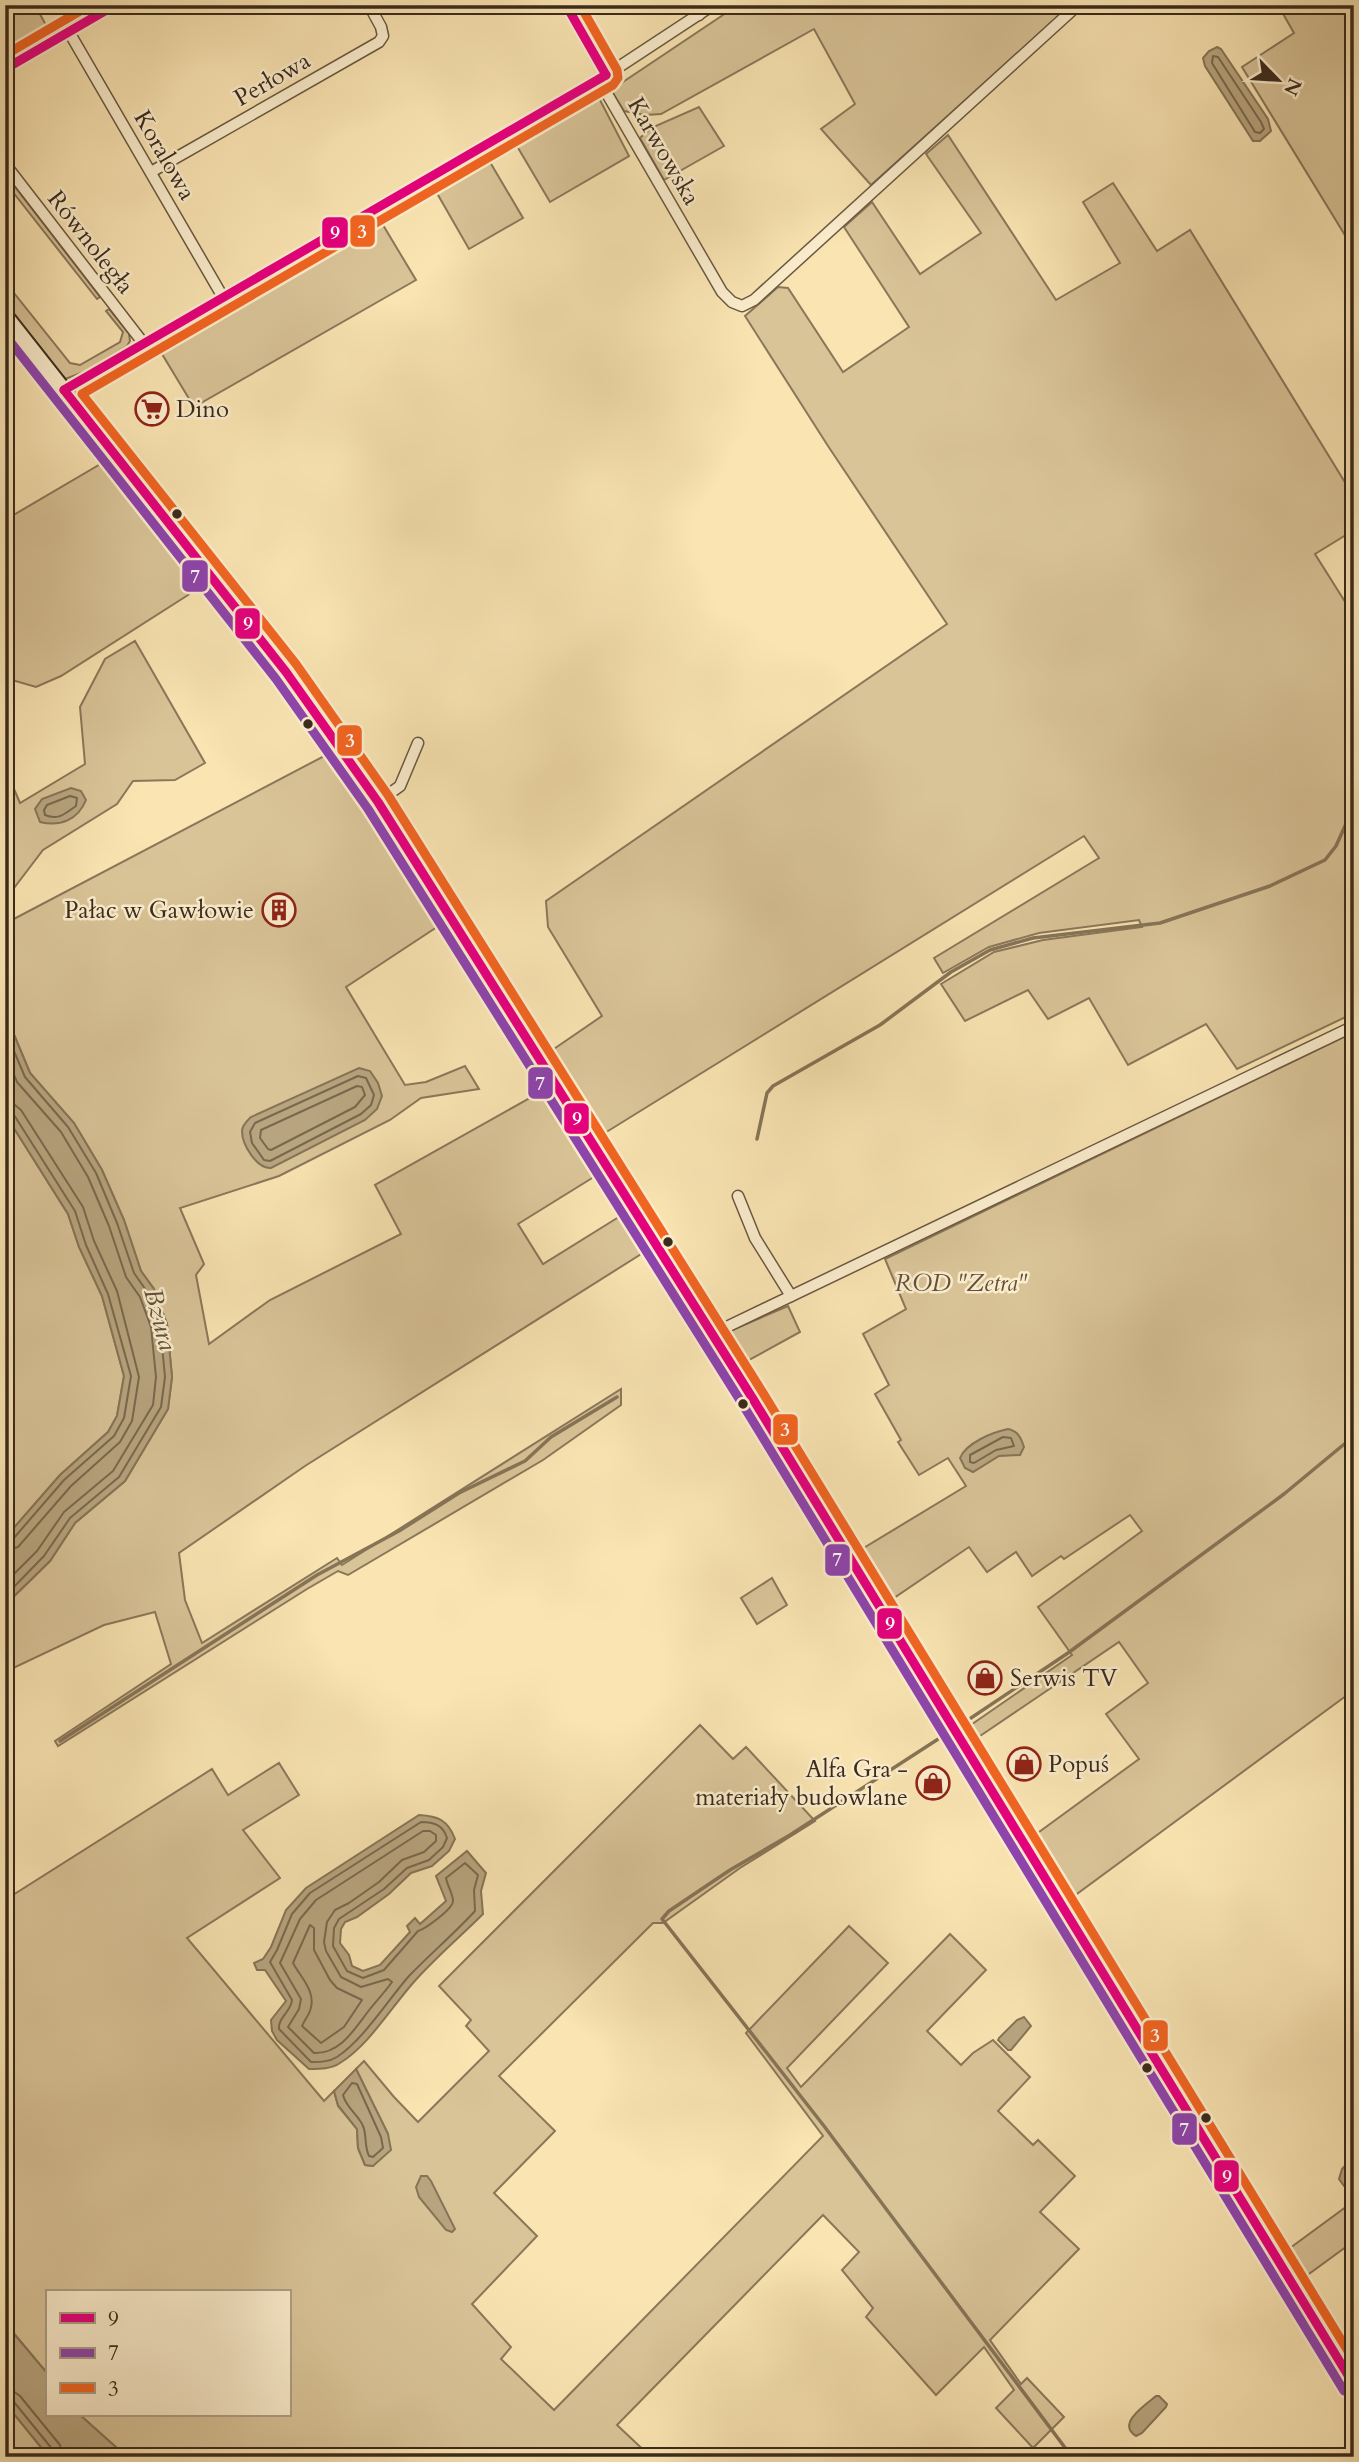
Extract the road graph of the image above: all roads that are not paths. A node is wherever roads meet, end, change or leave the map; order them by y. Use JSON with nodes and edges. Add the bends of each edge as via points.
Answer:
{"nodes":[{"id":1,"x":369,"y":5,"type":"edge"},
{"id":2,"x":566,"y":5,"type":"edge"},
{"id":3,"x":713,"y":5,"type":"edge"},
{"id":4,"x":1078,"y":5,"type":"edge"},
{"id":5,"x":114,"y":6,"type":"edge"},
{"id":6,"x":696,"y":10,"type":"edge"},
{"id":7,"x":69,"y":32,"type":"junction"},
{"id":8,"x":5,"y":69,"type":"edge"},
{"id":9,"x":603,"y":78,"type":"junction"},
{"id":10,"x":5,"y":164,"type":"edge"},
{"id":11,"x":151,"y":173,"type":"junction"},
{"id":12,"x":224,"y":299,"type":"junction"},
{"id":13,"x":5,"y":316,"type":"edge"},
{"id":14,"x":144,"y":344,"type":"junction"},
{"id":15,"x":64,"y":390,"type":"junction"},
{"id":16,"x":418,"y":743,"type":"dead end"},
{"id":17,"x":378,"y":802,"type":"junction"},
{"id":18,"x":1354,"y":1026,"type":"edge"},
{"id":19,"x":738,"y":1196,"type":"dead end"},
{"id":20,"x":791,"y":1296,"type":"junction"},
{"id":21,"x":712,"y":1334,"type":"junction"},
{"id":22,"x":1354,"y":2385,"type":"edge"}],
"edges":[{"from":1,"to":11,"type":"street","name":"Perłowa","via":[[382,30],[379,42]]},
{"from":2,"to":9,"type":"street"},
{"from":3,"to":6,"type":"street"},
{"from":4,"to":9,"type":"street","name":"Karwowska","via":[[754,300],[742,306],[722,292]]},
{"from":5,"to":7,"type":"street"},
{"from":6,"to":9,"type":"street"},
{"from":7,"to":8,"type":"street"},
{"from":7,"to":11,"type":"street","name":"Koralowa"},
{"from":9,"to":12,"type":"street","name":"Karwowska"},
{"from":10,"to":14,"type":"street","name":"Równoległa"},
{"from":11,"to":12,"type":"street","name":"Koralowa"},
{"from":12,"to":14,"type":"street","name":"Karwowska"},
{"from":13,"to":15,"type":"street"},
{"from":14,"to":15,"type":"street","name":"Karwowska"},
{"from":15,"to":17,"type":"street","via":[[286,672]]},
{"from":16,"to":17,"type":"street","via":[[400,786]]},
{"from":17,"to":21,"type":"street"},
{"from":18,"to":20,"type":"street"},
{"from":19,"to":20,"type":"street","via":[[755,1238]]},
{"from":20,"to":21,"type":"street"},
{"from":21,"to":22,"type":"street"}]}
